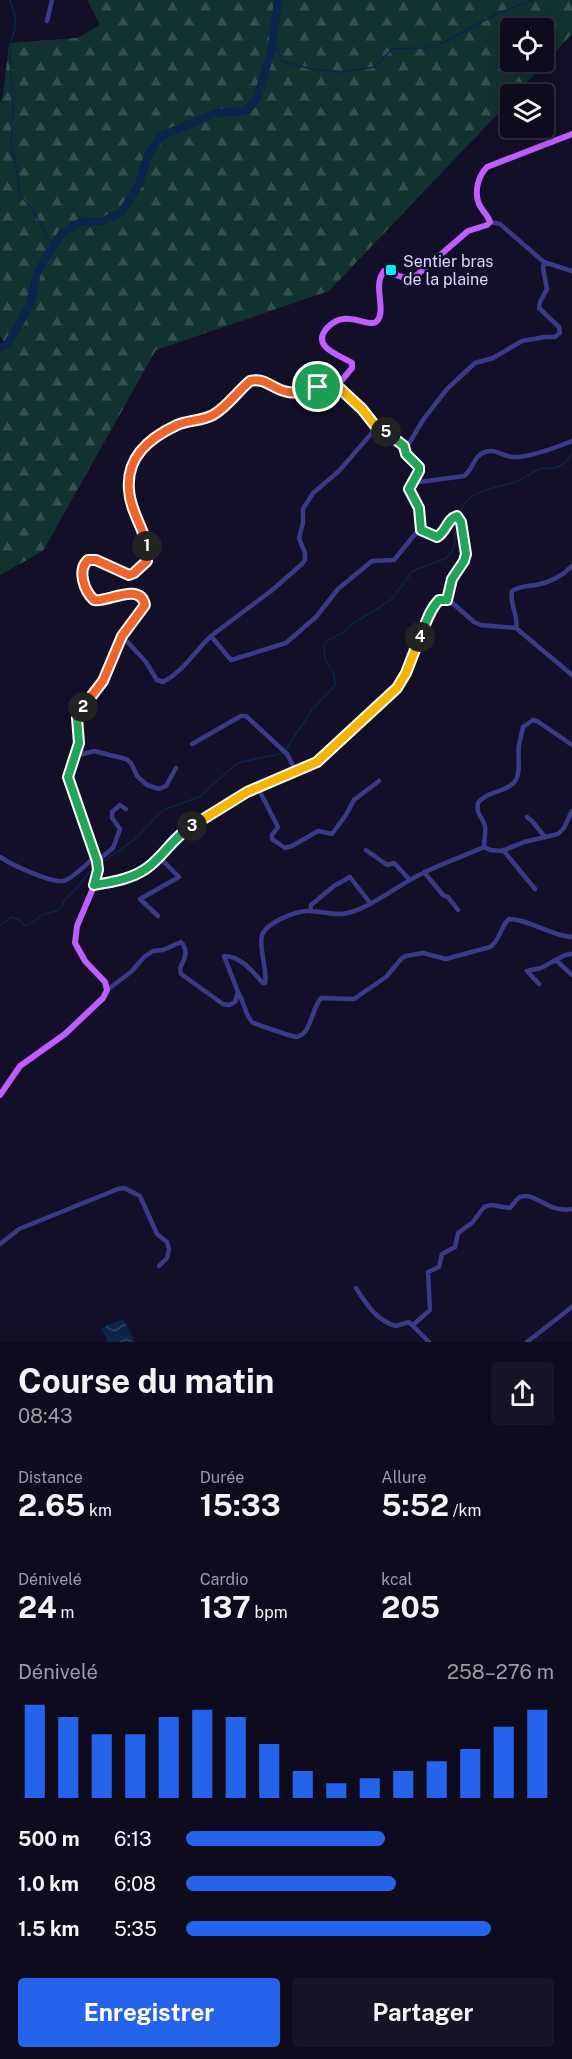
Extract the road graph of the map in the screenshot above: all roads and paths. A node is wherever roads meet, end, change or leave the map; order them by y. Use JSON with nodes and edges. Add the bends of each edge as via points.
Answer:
{"nodes":[{"id":1,"x":52,"y":0,"type":"edge"},
{"id":2,"x":47,"y":21,"type":"dead end"},
{"id":3,"x":572,"y":134,"type":"edge"},
{"id":4,"x":490,"y":222,"type":"junction"},
{"id":5,"x":543,"y":262,"type":"junction"},
{"id":6,"x":572,"y":271,"type":"edge"},
{"id":7,"x":334,"y":383,"type":"junction"},
{"id":8,"x":377,"y":428,"type":"junction"},
{"id":9,"x":572,"y":441,"type":"edge"},
{"id":10,"x":404,"y":446,"type":"junction"},
{"id":11,"x":412,"y":483,"type":"junction"},
{"id":12,"x":420,"y":528,"type":"junction"},
{"id":13,"x":572,"y":566,"type":"edge"},
{"id":14,"x":447,"y":600,"type":"junction"},
{"id":15,"x":516,"y":628,"type":"junction"},
{"id":16,"x":122,"y":636,"type":"junction"},
{"id":17,"x":211,"y":636,"type":"junction"},
{"id":18,"x":572,"y":675,"type":"edge"},
{"id":19,"x":192,"y":744,"type":"dead end"},
{"id":20,"x":572,"y":745,"type":"edge"},
{"id":21,"x":75,"y":756,"type":"junction"},
{"id":22,"x":176,"y":768,"type":"dead end"},
{"id":23,"x":296,"y":772,"type":"junction"},
{"id":24,"x":379,"y":782,"type":"dead end"},
{"id":25,"x":258,"y":788,"type":"junction"},
{"id":26,"x":126,"y":809,"type":"dead end"},
{"id":27,"x":572,"y":811,"type":"edge"},
{"id":28,"x":527,"y":817,"type":"dead end"},
{"id":29,"x":545,"y":837,"type":"junction"},
{"id":30,"x":484,"y":847,"type":"junction"},
{"id":31,"x":366,"y":850,"type":"dead end"},
{"id":32,"x":503,"y":850,"type":"junction"},
{"id":33,"x":0,"y":857,"type":"edge"},
{"id":34,"x":159,"y":857,"type":"junction"},
{"id":35,"x":97,"y":858,"type":"junction"},
{"id":36,"x":424,"y":872,"type":"junction"},
{"id":37,"x":410,"y":880,"type":"junction"},
{"id":38,"x":94,"y":885,"type":"junction"},
{"id":39,"x":535,"y":889,"type":"dead end"},
{"id":40,"x":370,"y":903,"type":"junction"},
{"id":41,"x":458,"y":910,"type":"dead end"},
{"id":42,"x":310,"y":911,"type":"junction"},
{"id":43,"x":158,"y":916,"type":"dead end"},
{"id":44,"x":572,"y":937,"type":"edge"},
{"id":45,"x":572,"y":954,"type":"edge"},
{"id":46,"x":556,"y":960,"type":"junction"},
{"id":47,"x":572,"y":975,"type":"edge"},
{"id":48,"x":539,"y":984,"type":"dead end"},
{"id":49,"x":107,"y":990,"type":"junction"},
{"id":50,"x":238,"y":992,"type":"junction"},
{"id":51,"x":0,"y":1095,"type":"edge"},
{"id":52,"x":572,"y":1209,"type":"edge"},
{"id":53,"x":0,"y":1244,"type":"edge"},
{"id":54,"x":159,"y":1266,"type":"dead end"},
{"id":55,"x":356,"y":1288,"type":"dead end"},
{"id":56,"x":572,"y":1307,"type":"edge"},
{"id":57,"x":414,"y":1325,"type":"junction"},
{"id":58,"x":429,"y":1342,"type":"edge"},
{"id":59,"x":527,"y":1342,"type":"edge"}],
"edges":[{"from":1,"to":2,"type":"street"},
{"from":3,"to":4,"type":"main road","via":[[498,162],[481,173],[478,201]]},
{"from":4,"to":5,"type":"street","via":[[500,224]]},
{"from":4,"to":7,"type":"main road","via":[[468,231],[410,278],[402,279],[384,271],[378,282],[380,312],[375,323],[348,317],[333,322],[325,330],[323,343],[330,352],[353,365],[342,380]]},
{"from":5,"to":6,"type":"street"},
{"from":5,"to":10,"type":"street","via":[[548,283],[540,308],[560,333],[522,341],[493,358],[475,363],[447,389]]},
{"from":7,"to":8,"type":"street"},
{"from":7,"to":16,"type":"main road","via":[[290,393],[265,381],[250,381],[213,416],[178,425],[137,454],[130,468],[128,488],[146,540],[147,561],[129,575],[96,560],[88,560],[82,571],[94,600],[126,594],[138,595],[143,600],[143,608]]},
{"from":8,"to":10,"type":"street"},
{"from":8,"to":17,"type":"street","via":[[339,471],[313,493],[303,509],[299,538],[304,554],[302,564]]},
{"from":9,"to":11,"type":"street","via":[[554,449],[512,457],[496,451],[483,452],[464,476]]},
{"from":10,"to":11,"type":"street","via":[[406,454],[419,467]]},
{"from":11,"to":12,"type":"street","via":[[409,493],[419,508]]},
{"from":12,"to":14,"type":"street","via":[[437,537],[454,517],[460,518],[466,554],[452,579]]},
{"from":12,"to":17,"type":"street","via":[[393,560],[372,561],[338,589],[316,617],[286,643],[231,660]]},
{"from":13,"to":15,"type":"street","via":[[546,583],[512,591]]},
{"from":14,"to":15,"type":"street","via":[[474,622]]},
{"from":14,"to":23,"type":"street","via":[[439,600],[430,611],[397,688],[318,761]]},
{"from":15,"to":18,"type":"street"},
{"from":16,"to":17,"type":"street","via":[[162,682],[184,667]]},
{"from":16,"to":21,"type":"main road","via":[[103,681],[77,718],[79,743]]},
{"from":19,"to":23,"type":"street","via":[[243,715],[285,752]]},
{"from":20,"to":30,"type":"street","via":[[537,721],[523,727],[516,781],[478,803],[477,813],[485,830]]},
{"from":21,"to":22,"type":"street","via":[[96,752],[126,759],[143,782],[159,789],[166,786]]},
{"from":21,"to":35,"type":"main road","via":[[70,786]]},
{"from":23,"to":25,"type":"street"},
{"from":24,"to":25,"type":"street","via":[[354,800],[332,834],[318,831],[285,848],[273,839],[278,827]]},
{"from":25,"to":34,"type":"street","via":[[180,833]]},
{"from":26,"to":35,"type":"street","via":[[120,806],[112,812],[120,829],[113,848]]},
{"from":27,"to":29,"type":"street","via":[[561,831]]},
{"from":28,"to":29,"type":"street"},
{"from":29,"to":32,"type":"street"},
{"from":30,"to":32,"type":"street"},
{"from":30,"to":36,"type":"street"},
{"from":31,"to":37,"type":"street","via":[[387,865],[394,863]]},
{"from":32,"to":39,"type":"street"},
{"from":33,"to":35,"type":"street","via":[[58,882],[67,880]]},
{"from":34,"to":38,"type":"street","via":[[147,869],[121,880]]},
{"from":34,"to":43,"type":"street","via":[[179,878],[140,899]]},
{"from":35,"to":38,"type":"main road"},
{"from":36,"to":37,"type":"street"},
{"from":36,"to":41,"type":"street"},
{"from":37,"to":40,"type":"street"},
{"from":38,"to":49,"type":"main road","via":[[77,926],[75,943]]},
{"from":40,"to":42,"type":"street","via":[[336,915]]},
{"from":40,"to":42,"type":"street","via":[[350,877],[311,905]]},
{"from":42,"to":50,"type":"street","via":[[276,922],[263,933],[265,983],[246,965],[225,956]]},
{"from":44,"to":50,"type":"street","via":[[509,919],[490,947],[446,959],[418,953],[406,956],[386,977],[354,999],[321,998],[304,1033],[298,1036],[255,1024]]},
{"from":45,"to":46,"type":"street"},
{"from":46,"to":47,"type":"street"},
{"from":46,"to":48,"type":"street","via":[[526,971]]},
{"from":49,"to":50,"type":"street","via":[[153,951],[181,942],[186,955],[181,974],[223,1004],[235,1002]]},
{"from":49,"to":51,"type":"main road","via":[[65,1034],[20,1066]]},
{"from":52,"to":57,"type":"street","via":[[557,1210],[538,1199],[523,1197],[510,1208],[484,1207],[473,1222],[459,1231],[455,1247],[443,1252],[439,1267],[427,1276],[430,1310]]},
{"from":53,"to":54,"type":"street","via":[[19,1229],[124,1188],[140,1196],[157,1234],[167,1242],[167,1258]]},
{"from":55,"to":57,"type":"street","via":[[368,1307],[391,1325]]},
{"from":56,"to":59,"type":"street"},
{"from":57,"to":58,"type":"street"}]}
